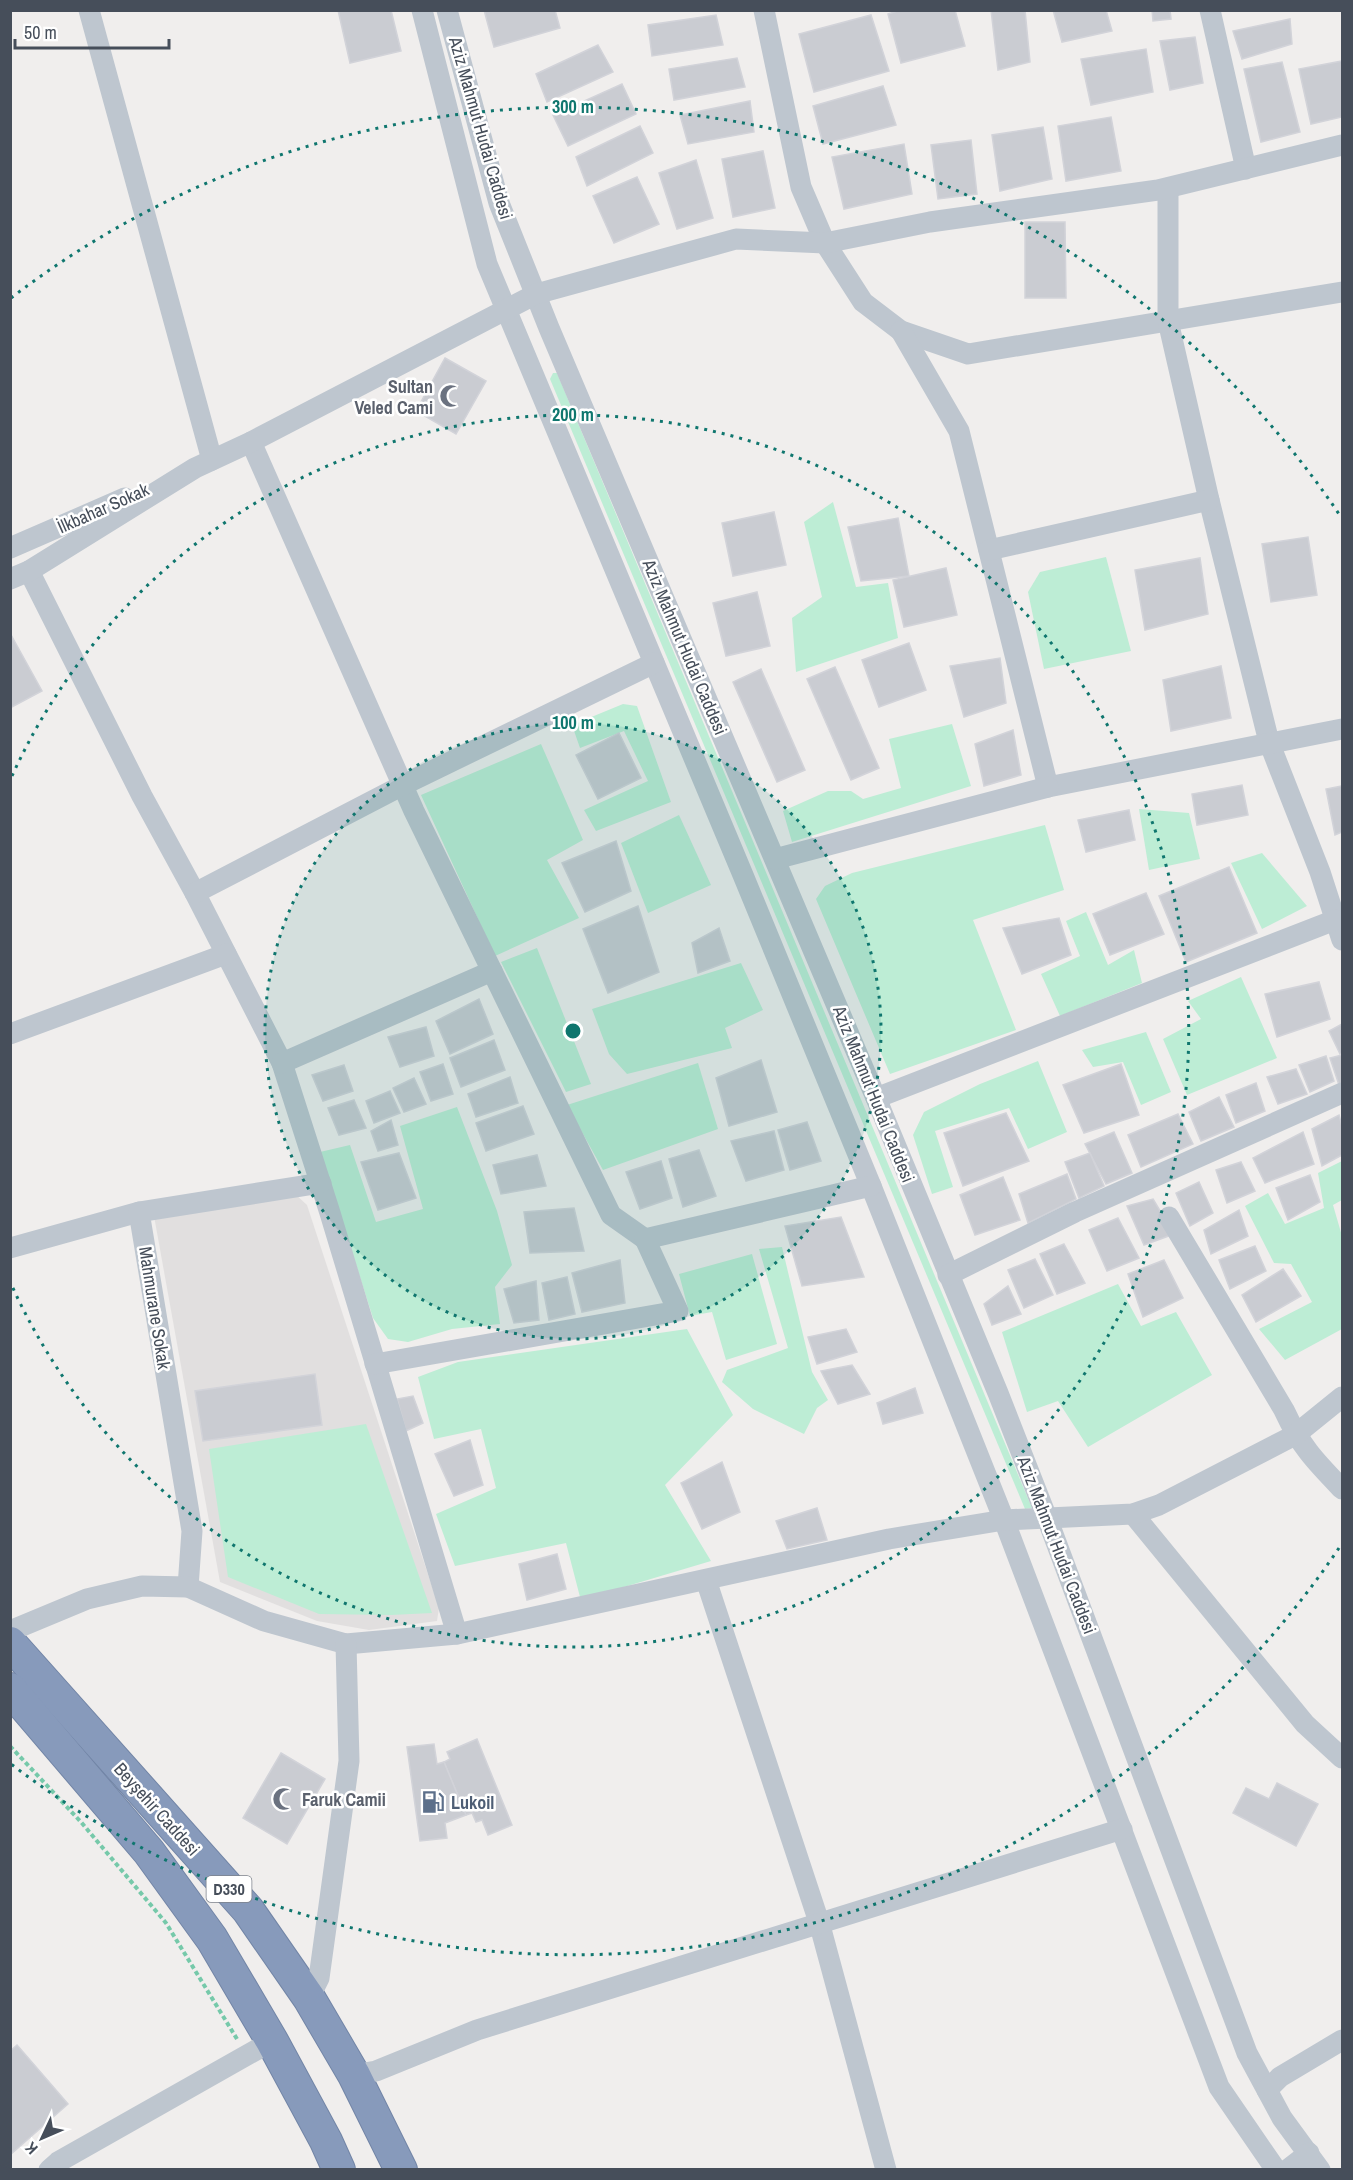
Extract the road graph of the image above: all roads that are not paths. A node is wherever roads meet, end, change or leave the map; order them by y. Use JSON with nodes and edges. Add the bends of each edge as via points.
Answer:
{"nodes":[{"id":1,"x":422,"y":10,"type":"edge"},
{"id":2,"x":447,"y":10,"type":"edge"},
{"id":3,"x":764,"y":10,"type":"edge"},
{"id":4,"x":1210,"y":10,"type":"edge"},
{"id":5,"x":93,"y":12,"type":"edge"},
{"id":6,"x":1342,"y":145,"type":"edge"},
{"id":7,"x":1246,"y":169,"type":"junction"},
{"id":8,"x":1168,"y":188,"type":"junction"},
{"id":9,"x":825,"y":243,"type":"junction"},
{"id":10,"x":1342,"y":292,"type":"edge"},
{"id":11,"x":536,"y":294,"type":"junction"},
{"id":12,"x":506,"y":309,"type":"junction"},
{"id":13,"x":1167,"y":321,"type":"junction"},
{"id":14,"x":901,"y":331,"type":"junction"},
{"id":15,"x":251,"y":442,"type":"junction"},
{"id":16,"x":203,"y":464,"type":"junction"},
{"id":17,"x":1209,"y":500,"type":"junction"},
{"id":18,"x":10,"y":548,"type":"edge"},
{"id":19,"x":989,"y":549,"type":"junction"},
{"id":20,"x":20,"y":575,"type":"edge"},
{"id":21,"x":654,"y":663,"type":"junction"},
{"id":22,"x":1342,"y":729,"type":"edge"},
{"id":23,"x":1269,"y":742,"type":"junction"},
{"id":24,"x":403,"y":785,"type":"junction"},
{"id":25,"x":1048,"y":787,"type":"junction"},
{"id":26,"x":775,"y":859,"type":"junction"},
{"id":27,"x":195,"y":893,"type":"junction"},
{"id":28,"x":1335,"y":920,"type":"junction"},
{"id":29,"x":1342,"y":940,"type":"edge"},
{"id":30,"x":226,"y":954,"type":"junction"},
{"id":31,"x":492,"y":971,"type":"junction"},
{"id":32,"x":10,"y":1034,"type":"edge"},
{"id":33,"x":282,"y":1063,"type":"junction"},
{"id":34,"x":1342,"y":1092,"type":"edge"},
{"id":35,"x":876,"y":1098,"type":"junction"},
{"id":36,"x":321,"y":1183,"type":"junction"},
{"id":37,"x":871,"y":1186,"type":"junction"},
{"id":38,"x":139,"y":1212,"type":"junction"},
{"id":39,"x":1169,"y":1217,"type":"dead end"},
{"id":40,"x":645,"y":1239,"type":"junction"},
{"id":41,"x":10,"y":1248,"type":"edge"},
{"id":42,"x":948,"y":1275,"type":"junction"},
{"id":43,"x":375,"y":1364,"type":"junction"},
{"id":44,"x":1342,"y":1396,"type":"edge"},
{"id":45,"x":1295,"y":1435,"type":"junction"},
{"id":46,"x":1342,"y":1490,"type":"edge"},
{"id":47,"x":1132,"y":1515,"type":"junction"},
{"id":48,"x":1047,"y":1518,"type":"junction"},
{"id":49,"x":1004,"y":1520,"type":"junction"},
{"id":50,"x":706,"y":1580,"type":"junction"},
{"id":51,"x":188,"y":1587,"type":"junction"},
{"id":52,"x":10,"y":1631,"type":"edge"},
{"id":53,"x":458,"y":1634,"type":"junction"},
{"id":54,"x":10,"y":1642,"type":"edge"},
{"id":55,"x":346,"y":1644,"type":"junction"},
{"id":56,"x":10,"y":1689,"type":"edge"},
{"id":57,"x":1342,"y":1758,"type":"edge"},
{"id":58,"x":1122,"y":1829,"type":"junction"},
{"id":59,"x":819,"y":1922,"type":"junction"},
{"id":60,"x":309,"y":1998,"type":"junction"},
{"id":61,"x":1342,"y":2040,"type":"edge"},
{"id":62,"x":260,"y":2048,"type":"junction"},
{"id":63,"x":354,"y":2075,"type":"junction"},
{"id":64,"x":1267,"y":2090,"type":"junction"},
{"id":65,"x":1314,"y":2161,"type":"edge"},
{"id":66,"x":49,"y":2169,"type":"edge"},
{"id":67,"x":339,"y":2169,"type":"edge"},
{"id":68,"x":401,"y":2169,"type":"edge"},
{"id":69,"x":886,"y":2169,"type":"edge"},
{"id":70,"x":1275,"y":2169,"type":"edge"},
{"id":71,"x":1287,"y":2169,"type":"edge"}],
"edges":[{"from":1,"to":12,"type":"street","name":"Aziz Mahmut Hudai Caddesi","via":[[487,264]]},
{"from":2,"to":11,"type":"street","name":"Aziz Mahmut Hudai Caddesi","via":[[499,203]]},
{"from":3,"to":9,"type":"street","via":[[801,187]]},
{"from":4,"to":7,"type":"street"},
{"from":5,"to":16,"type":"street"},
{"from":6,"to":7,"type":"street"},
{"from":7,"to":8,"type":"street"},
{"from":8,"to":9,"type":"street","via":[[930,222]]},
{"from":8,"to":13,"type":"street"},
{"from":9,"to":11,"type":"street","via":[[736,239]]},
{"from":9,"to":14,"type":"street","via":[[863,302]]},
{"from":10,"to":13,"type":"street"},
{"from":11,"to":12,"type":"street"},
{"from":11,"to":26,"type":"street","name":"Aziz Mahmut Hudai Caddesi"},
{"from":12,"to":15,"type":"street"},
{"from":12,"to":21,"type":"street","name":"Aziz Mahmut Hudai Caddesi"},
{"from":13,"to":14,"type":"street","via":[[968,354]]},
{"from":13,"to":17,"type":"street"},
{"from":14,"to":19,"type":"street","via":[[959,431]]},
{"from":15,"to":16,"type":"street"},
{"from":15,"to":24,"type":"street"},
{"from":16,"to":18,"type":"street","name":"İlkbahar Sokak"},
{"from":16,"to":20,"type":"street"},
{"from":17,"to":19,"type":"street"},
{"from":17,"to":23,"type":"street"},
{"from":19,"to":25,"type":"street"},
{"from":20,"to":27,"type":"street"},
{"from":21,"to":24,"type":"street"},
{"from":21,"to":37,"type":"street","name":"Aziz Mahmut Hudai Caddesi"},
{"from":22,"to":23,"type":"street"},
{"from":23,"to":25,"type":"street"},
{"from":23,"to":28,"type":"street"},
{"from":24,"to":27,"type":"street"},
{"from":24,"to":31,"type":"street"},
{"from":25,"to":26,"type":"street"},
{"from":26,"to":35,"type":"street","name":"Aziz Mahmut Hudai Caddesi"},
{"from":27,"to":30,"type":"street"},
{"from":28,"to":29,"type":"street"},
{"from":28,"to":35,"type":"street"},
{"from":30,"to":32,"type":"street"},
{"from":30,"to":33,"type":"street"},
{"from":31,"to":33,"type":"street"},
{"from":31,"to":40,"type":"street","via":[[611,1215]]},
{"from":33,"to":36,"type":"street"},
{"from":34,"to":42,"type":"street","via":[[1075,1212]]},
{"from":35,"to":42,"type":"street","name":"Aziz Mahmut Hudai Caddesi"},
{"from":36,"to":38,"type":"street"},
{"from":36,"to":43,"type":"street"},
{"from":37,"to":40,"type":"street"},
{"from":37,"to":49,"type":"street","name":"Aziz Mahmut Hudai Caddesi"},
{"from":38,"to":41,"type":"street"},
{"from":38,"to":51,"type":"street","name":"Mahmurane Sokak","via":[[192,1531]]},
{"from":39,"to":45,"type":"street"},
{"from":40,"to":43,"type":"street","via":[[678,1311]]},
{"from":42,"to":48,"type":"street","name":"Aziz Mahmut Hudai Caddesi"},
{"from":43,"to":53,"type":"street"},
{"from":44,"to":45,"type":"street"},
{"from":45,"to":46,"type":"street"},
{"from":45,"to":47,"type":"street"},
{"from":47,"to":48,"type":"street"},
{"from":47,"to":57,"type":"street","via":[[1305,1724]]},
{"from":48,"to":49,"type":"street"},
{"from":48,"to":64,"type":"street","name":"Aziz Mahmut Hudai Caddesi","via":[[1247,2053]]},
{"from":49,"to":50,"type":"street","via":[[890,1539]]},
{"from":49,"to":58,"type":"street","name":"Aziz Mahmut Hudai Caddesi"},
{"from":50,"to":53,"type":"street"},
{"from":50,"to":59,"type":"street"},
{"from":51,"to":52,"type":"street","via":[[142,1586],[87,1599]]},
{"from":51,"to":55,"type":"street","via":[[264,1621]]},
{"from":53,"to":55,"type":"street"},
{"from":54,"to":60,"type":"highway","name":"Beyşehir Caddesi","number":"D330","via":[[248,1910]]},
{"from":55,"to":60,"type":"street","via":[[349,1761],[319,1978]]},
{"from":56,"to":62,"type":"highway","name":"Beyşehir Caddesi","number":"D330","via":[[149,1852],[212,1939]]},
{"from":58,"to":59,"type":"street"},
{"from":58,"to":70,"type":"street","name":"Aziz Mahmut Hudai Caddesi","via":[[1219,2087]]},
{"from":59,"to":63,"type":"street","via":[[477,2030],[376,2071]]},
{"from":59,"to":69,"type":"street"},
{"from":60,"to":63,"type":"highway","name":"Beyşehir Caddesi","number":"D330"},
{"from":61,"to":64,"type":"street","via":[[1280,2077]]},
{"from":62,"to":66,"type":"street"},
{"from":62,"to":67,"type":"highway","name":"Beyşehir Caddesi","number":"D330","via":[[326,2140]]},
{"from":63,"to":68,"type":"highway","name":"Beyşehir Caddesi","number":"D330"},
{"from":64,"to":65,"type":"street","name":"Aziz Mahmut Hudai Caddesi"},
{"from":65,"to":71,"type":"street"}]}
